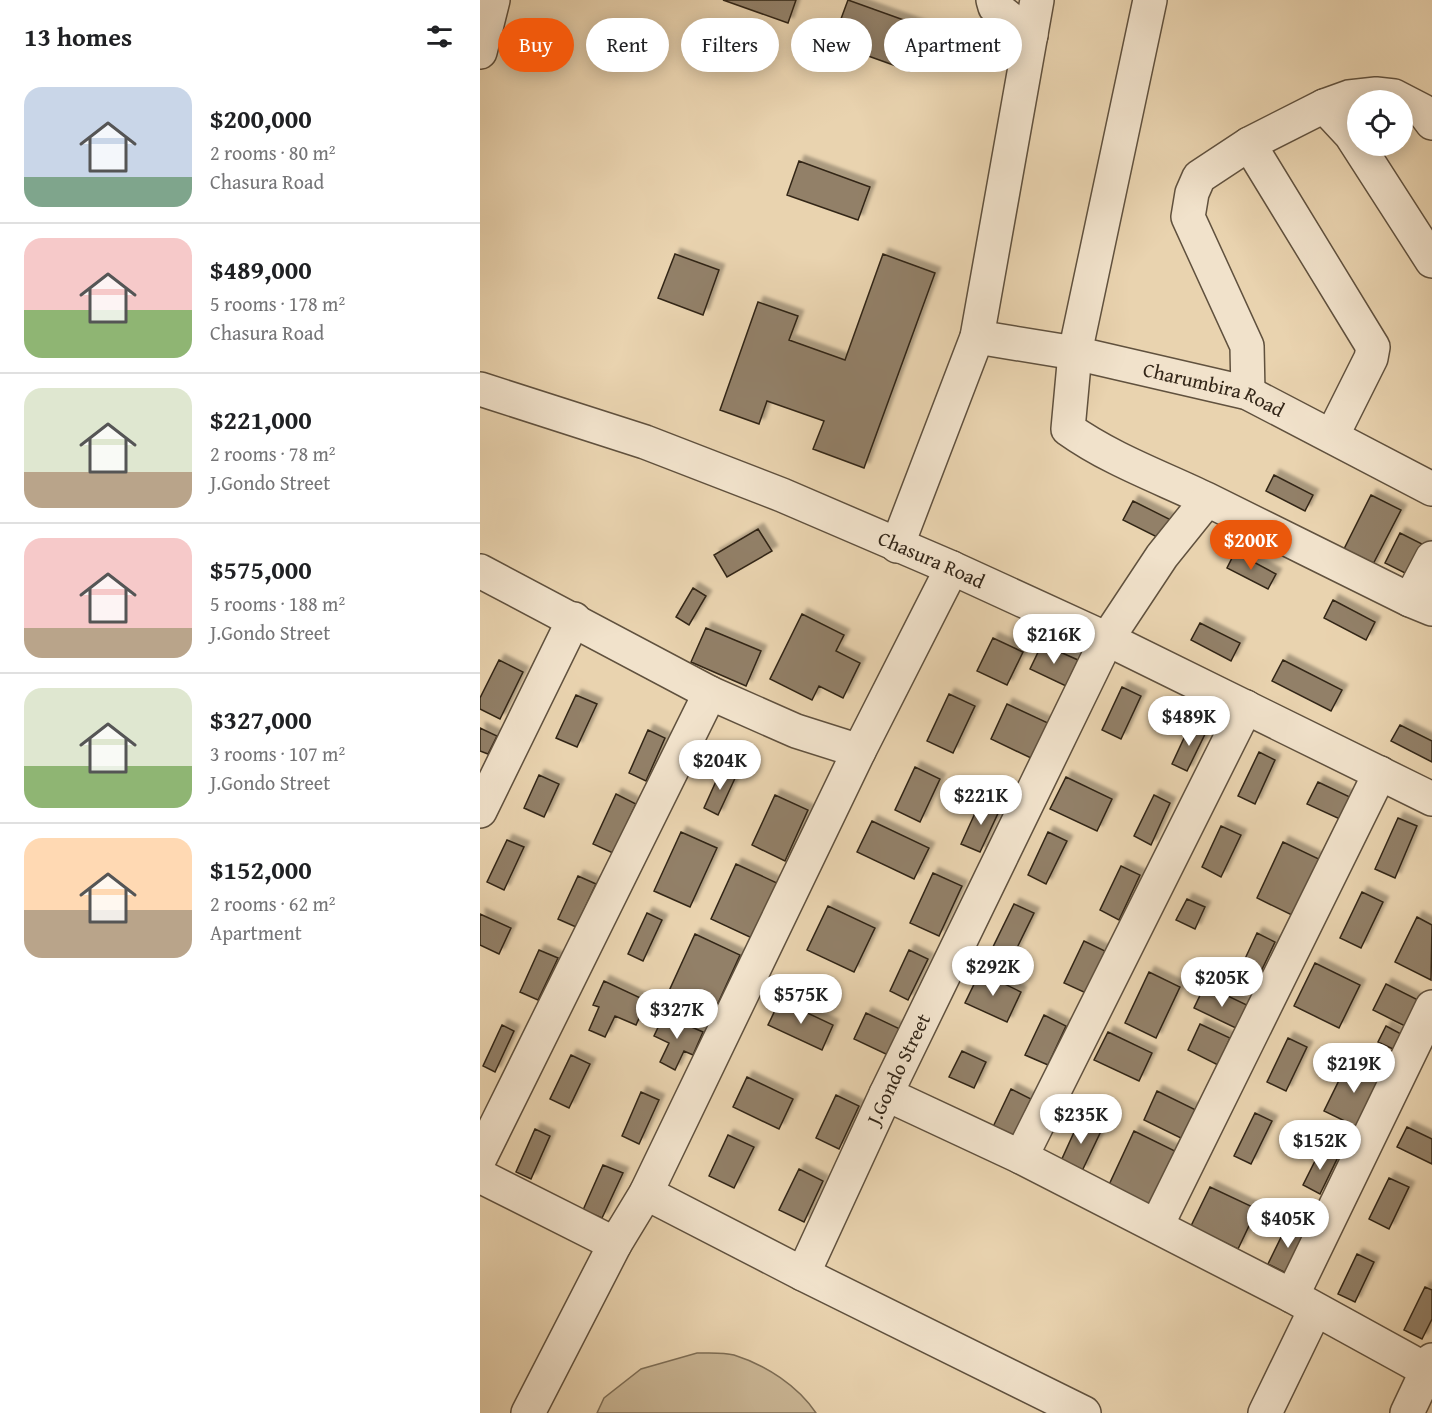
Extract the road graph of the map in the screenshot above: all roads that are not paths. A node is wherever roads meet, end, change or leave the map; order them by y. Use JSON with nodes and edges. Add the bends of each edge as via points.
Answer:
{"nodes":[{"id":1,"x":493,"y":0,"type":"edge"},
{"id":2,"x":1037,"y":0,"type":"edge"},
{"id":3,"x":1150,"y":0,"type":"edge"},
{"id":4,"x":987,"y":2,"type":"edge"},
{"id":5,"x":1030,"y":35,"type":"junction"},
{"id":6,"x":480,"y":52,"type":"edge"},
{"id":7,"x":1324,"y":106,"type":"junction"},
{"id":8,"x":1432,"y":123,"type":"edge"},
{"id":9,"x":1250,"y":144,"type":"junction"},
{"id":10,"x":1432,"y":261,"type":"edge"},
{"id":11,"x":977,"y":336,"type":"junction"},
{"id":12,"x":1075,"y":353,"type":"junction"},
{"id":13,"x":480,"y":389,"type":"edge"},
{"id":14,"x":1248,"y":393,"type":"junction"},
{"id":15,"x":1332,"y":436,"type":"junction"},
{"id":16,"x":1432,"y":489,"type":"edge"},
{"id":17,"x":1207,"y":500,"type":"junction"},
{"id":18,"x":897,"y":546,"type":"junction"},
{"id":19,"x":1432,"y":558,"type":"edge"},
{"id":20,"x":951,"y":568,"type":"junction"},
{"id":21,"x":480,"y":571,"type":"edge"},
{"id":22,"x":1421,"y":604,"type":"edge"},
{"id":23,"x":574,"y":619,"type":"junction"},
{"id":24,"x":1107,"y":639,"type":"junction"},
{"id":25,"x":710,"y":693,"type":"junction"},
{"id":26,"x":1246,"y":707,"type":"junction"},
{"id":27,"x":859,"y":751,"type":"junction"},
{"id":28,"x":1380,"y":773,"type":"junction"},
{"id":29,"x":1432,"y":799,"type":"edge"},
{"id":30,"x":480,"y":811,"type":"edge"},
{"id":31,"x":1432,"y":1007,"type":"edge"},
{"id":32,"x":886,"y":1094,"type":"junction"},
{"id":33,"x":1021,"y":1157,"type":"junction"},
{"id":34,"x":480,"y":1158,"type":"edge"},
{"id":35,"x":480,"y":1176,"type":"edge"},
{"id":36,"x":646,"y":1193,"type":"junction"},
{"id":37,"x":1157,"y":1226,"type":"junction"},
{"id":38,"x":615,"y":1244,"type":"junction"},
{"id":39,"x":803,"y":1274,"type":"junction"},
{"id":40,"x":1304,"y":1303,"type":"junction"},
{"id":41,"x":1430,"y":1368,"type":"edge"},
{"id":42,"x":528,"y":1413,"type":"edge"},
{"id":43,"x":1084,"y":1413,"type":"edge"},
{"id":44,"x":1265,"y":1413,"type":"edge"},
{"id":45,"x":1407,"y":1413,"type":"edge"}],
"edges":[{"from":1,"to":6,"type":"street"},
{"from":2,"to":5,"type":"street"},
{"from":3,"to":12,"type":"street"},
{"from":4,"to":5,"type":"street"},
{"from":5,"to":11,"type":"street"},
{"from":7,"to":8,"type":"street","via":[[1348,97],[1394,96],[1423,111]]},
{"from":7,"to":9,"type":"street"},
{"from":7,"to":10,"type":"street","via":[[1351,135]]},
{"from":9,"to":14,"type":"street","via":[[1199,177],[1188,217],[1246,346]]},
{"from":9,"to":15,"type":"street","via":[[1372,347],[1371,358]]},
{"from":11,"to":12,"type":"street","name":"Charumbira Road"},
{"from":11,"to":18,"type":"street"},
{"from":12,"to":14,"type":"street","name":"Charumbira Road"},
{"from":12,"to":17,"type":"street","via":[[1068,429],[1113,456]]},
{"from":13,"to":18,"type":"street","name":"Chasura Road","via":[[645,442],[782,495]]},
{"from":14,"to":15,"type":"street","name":"Charumbira Road"},
{"from":15,"to":16,"type":"street","name":"Charumbira Road"},
{"from":17,"to":22,"type":"street"},
{"from":17,"to":24,"type":"street","name":"J.Gondo Street","via":[[1162,556]]},
{"from":18,"to":20,"type":"street","name":"Chasura Road"},
{"from":19,"to":22,"type":"street"},
{"from":20,"to":24,"type":"street","name":"Chasura Road"},
{"from":20,"to":27,"type":"street"},
{"from":21,"to":23,"type":"street"},
{"from":23,"to":25,"type":"street"},
{"from":23,"to":30,"type":"street"},
{"from":24,"to":26,"type":"street","name":"Chasura Road"},
{"from":24,"to":32,"type":"street","name":"J.Gondo Street"},
{"from":25,"to":27,"type":"street","via":[[796,731]]},
{"from":25,"to":34,"type":"street"},
{"from":26,"to":28,"type":"street","name":"Chasura Road"},
{"from":26,"to":33,"type":"street"},
{"from":27,"to":36,"type":"street"},
{"from":28,"to":29,"type":"street","name":"Chasura Road"},
{"from":28,"to":37,"type":"street"},
{"from":31,"to":40,"type":"street"},
{"from":32,"to":33,"type":"street"},
{"from":32,"to":39,"type":"street","name":"J.Gondo Street"},
{"from":33,"to":37,"type":"street"},
{"from":35,"to":38,"type":"street"},
{"from":36,"to":38,"type":"street"},
{"from":36,"to":39,"type":"street"},
{"from":37,"to":40,"type":"street"},
{"from":38,"to":42,"type":"street"},
{"from":39,"to":43,"type":"street"},
{"from":40,"to":41,"type":"street"},
{"from":40,"to":44,"type":"street"},
{"from":41,"to":45,"type":"street"}]}
